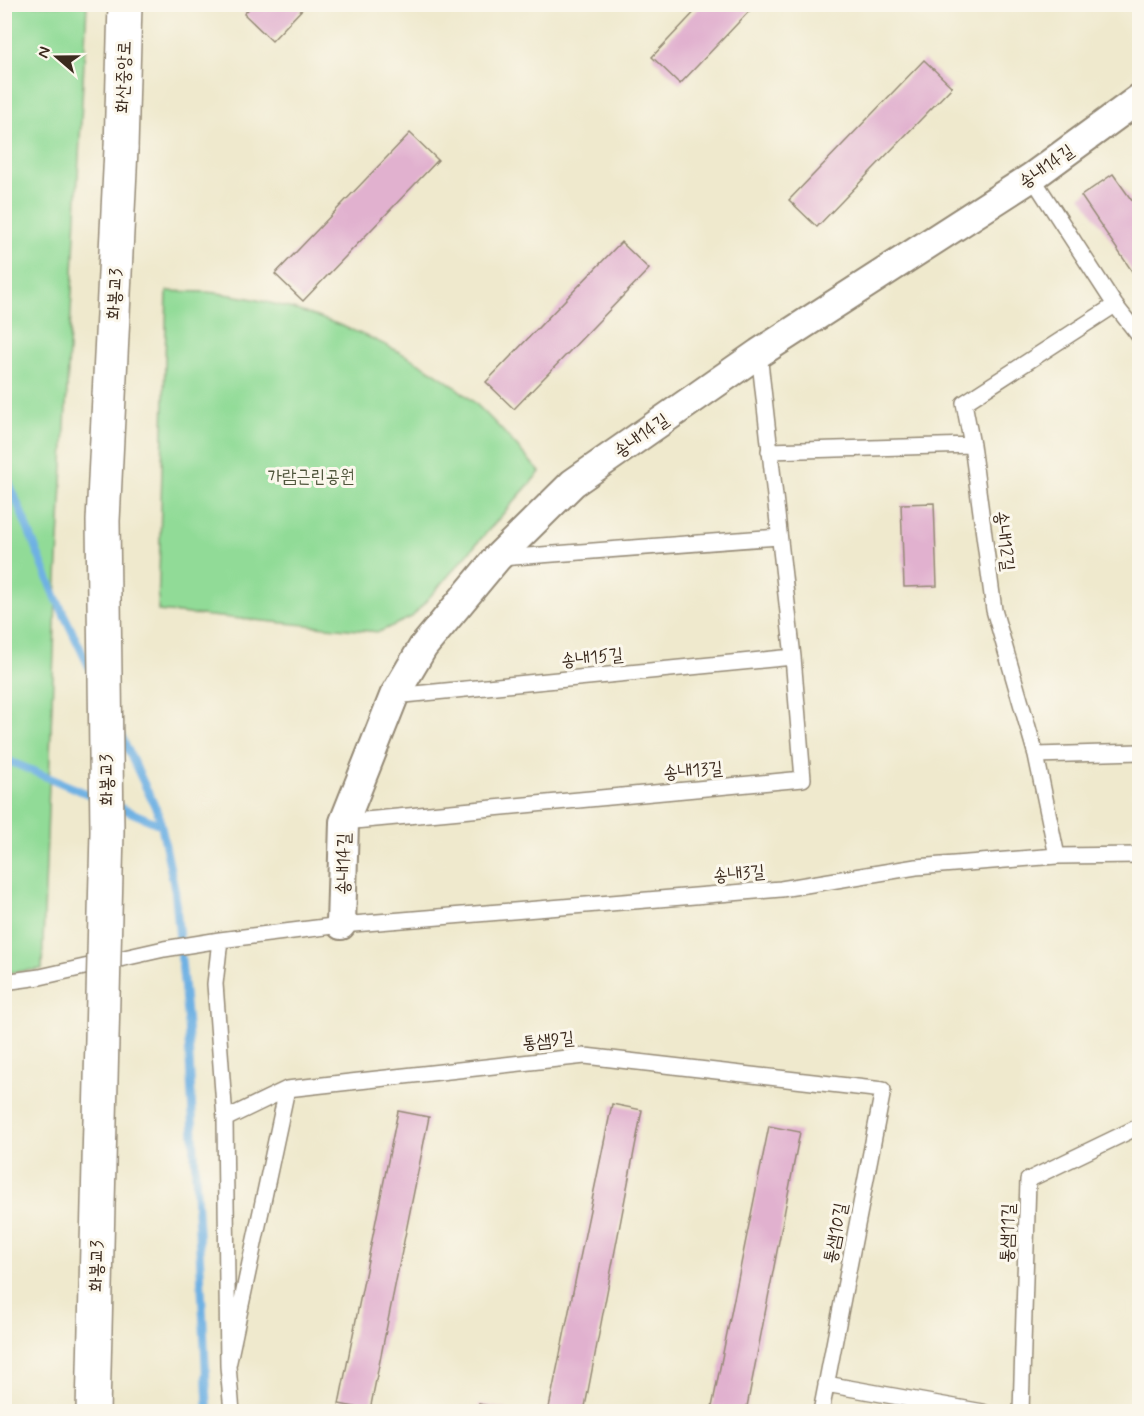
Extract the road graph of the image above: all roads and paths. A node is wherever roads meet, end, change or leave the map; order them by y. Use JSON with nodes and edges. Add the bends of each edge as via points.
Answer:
{"nodes":[{"id":1,"x":125,"y":4,"type":"edge"},
{"id":2,"x":1140,"y":98,"type":"edge"},
{"id":3,"x":121,"y":149,"type":"joint"},
{"id":4,"x":1032,"y":177,"type":"junction"},
{"id":5,"x":1115,"y":305,"type":"junction"},
{"id":6,"x":1140,"y":337,"type":"edge"},
{"id":7,"x":759,"y":353,"type":"junction"},
{"id":8,"x":972,"y":445,"type":"junction"},
{"id":9,"x":769,"y":451,"type":"junction"},
{"id":10,"x":779,"y":537,"type":"junction"},
{"id":11,"x":497,"y":558,"type":"junction"},
{"id":12,"x":794,"y":657,"type":"junction"},
{"id":13,"x":394,"y":696,"type":"junction"},
{"id":14,"x":1140,"y":752,"type":"edge"},
{"id":15,"x":1036,"y":755,"type":"junction"},
{"id":16,"x":344,"y":822,"type":"junction"},
{"id":17,"x":1140,"y":855,"type":"edge"},
{"id":18,"x":1057,"y":856,"type":"junction"},
{"id":19,"x":341,"y":925,"type":"junction"},
{"id":20,"x":220,"y":940,"type":"junction"},
{"id":21,"x":4,"y":982,"type":"edge"},
{"id":22,"x":287,"y":1089,"type":"junction"},
{"id":23,"x":882,"y":1090,"type":"joint"},
{"id":24,"x":225,"y":1119,"type":"junction"},
{"id":25,"x":1140,"y":1126,"type":"edge"},
{"id":26,"x":228,"y":1366,"type":"junction"},
{"id":27,"x":826,"y":1384,"type":"junction"},
{"id":28,"x":93,"y":1412,"type":"edge"},
{"id":29,"x":232,"y":1412,"type":"edge"},
{"id":30,"x":821,"y":1412,"type":"edge"},
{"id":31,"x":983,"y":1412,"type":"edge"},
{"id":32,"x":1021,"y":1412,"type":"edge"}],
"edges":[{"from":1,"to":3,"type":"main road","name":"화산중앙로"},
{"from":2,"to":4,"type":"street","name":"송내14길"},
{"from":3,"to":28,"type":"main road","name":"화봉교3","bridge":true,"via":[[104,521],[107,831]]},
{"from":4,"to":5,"type":"lane"},
{"from":4,"to":7,"type":"street","name":"송내14길"},
{"from":5,"to":6,"type":"lane"},
{"from":5,"to":8,"type":"lane","name":"송내12길","via":[[964,403]]},
{"from":7,"to":9,"type":"lane","name":"송내13길"},
{"from":7,"to":11,"type":"street","name":"송내14길","via":[[573,483]]},
{"from":8,"to":9,"type":"lane"},
{"from":8,"to":15,"type":"lane","name":"송내12길","via":[[994,610]]},
{"from":9,"to":10,"type":"lane","name":"송내13길"},
{"from":10,"to":11,"type":"lane"},
{"from":10,"to":12,"type":"lane","name":"송내13길"},
{"from":11,"to":13,"type":"street","name":"송내14길","via":[[423,647]]},
{"from":12,"to":13,"type":"lane","name":"송내15길"},
{"from":12,"to":16,"type":"lane","name":"송내13길","via":[[803,779]]},
{"from":13,"to":16,"type":"street","name":"송내14길"},
{"from":14,"to":15,"type":"lane"},
{"from":15,"to":18,"type":"lane","name":"송내12길"},
{"from":16,"to":19,"type":"street","name":"송내14길"},
{"from":17,"to":18,"type":"lane","name":"송내3길"},
{"from":18,"to":19,"type":"lane","name":"송내3길","via":[[916,867],[781,889]]},
{"from":19,"to":20,"type":"lane","name":"송내3길"},
{"from":20,"to":21,"type":"lane","name":"송내3길"},
{"from":20,"to":24,"type":"lane","via":[[214,984]]},
{"from":22,"to":23,"type":"lane","name":"통샘9길","via":[[585,1056]]},
{"from":22,"to":24,"type":"lane","name":"통샘9길"},
{"from":22,"to":26,"type":"lane"},
{"from":23,"to":27,"type":"lane","name":"통샘10길"},
{"from":24,"to":26,"type":"lane"},
{"from":25,"to":32,"type":"lane","name":"통샘11길","via":[[1028,1180]]},
{"from":26,"to":29,"type":"lane"},
{"from":27,"to":30,"type":"lane","name":"통샘10길"},
{"from":27,"to":31,"type":"lane"}]}
